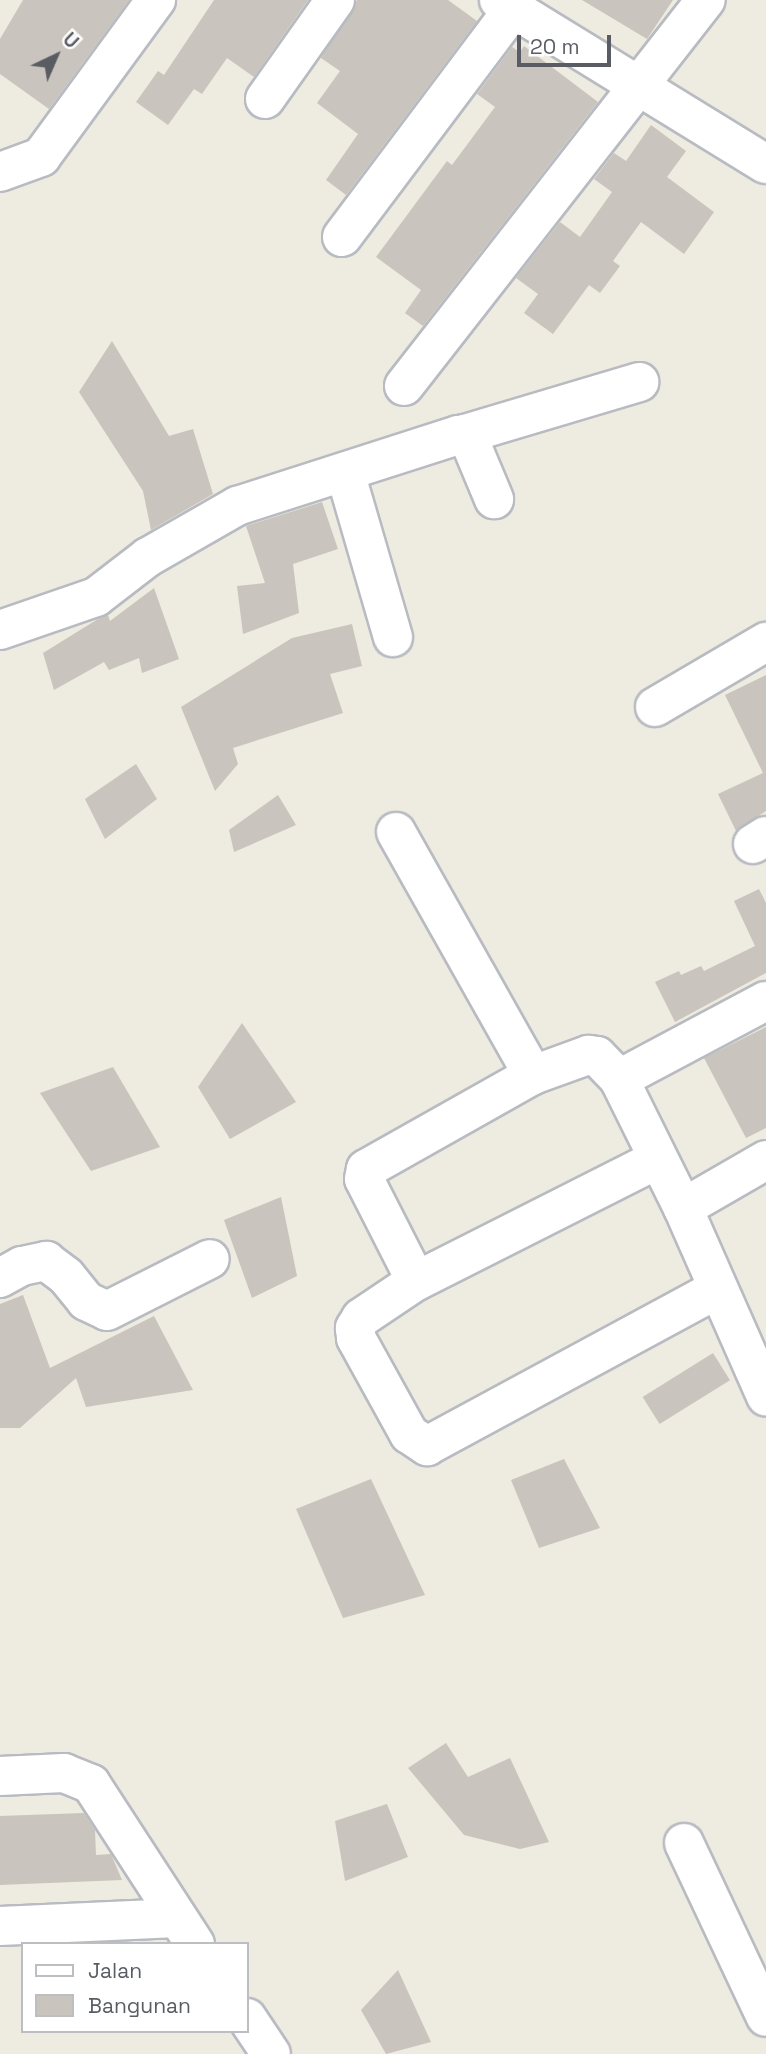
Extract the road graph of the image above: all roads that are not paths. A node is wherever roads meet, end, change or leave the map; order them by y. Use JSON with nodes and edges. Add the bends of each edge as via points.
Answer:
{"nodes":[{"id":1,"x":156,"y":0,"type":"edge"},
{"id":2,"x":335,"y":0,"type":"edge"},
{"id":3,"x":706,"y":0,"type":"edge"},
{"id":4,"x":522,"y":7,"type":"edge"},
{"id":5,"x":639,"y":86,"type":"junction"},
{"id":6,"x":265,"y":99,"type":"dead end"},
{"id":7,"x":766,"y":164,"type":"edge"},
{"id":8,"x":0,"y":172,"type":"edge"},
{"id":9,"x":342,"y":237,"type":"dead end"},
{"id":10,"x":639,"y":382,"type":"dead end"},
{"id":11,"x":404,"y":386,"type":"dead end"},
{"id":12,"x":466,"y":434,"type":"junction"},
{"id":13,"x":345,"y":472,"type":"junction"},
{"id":14,"x":494,"y":499,"type":"dead end"},
{"id":15,"x":0,"y":630,"type":"edge"},
{"id":16,"x":393,"y":637,"type":"dead end"},
{"id":17,"x":766,"y":642,"type":"edge"},
{"id":18,"x":655,"y":707,"type":"dead end"},
{"id":19,"x":396,"y":832,"type":"dead end"},
{"id":20,"x":766,"y":1001,"type":"edge"},
{"id":21,"x":533,"y":1075,"type":"junction"},
{"id":22,"x":619,"y":1079,"type":"junction"},
{"id":23,"x":658,"y":1159,"type":"junction"},
{"id":24,"x":766,"y":1160,"type":"edge"},
{"id":25,"x":683,"y":1208,"type":"junction"},
{"id":26,"x":210,"y":1259,"type":"dead end"},
{"id":27,"x":0,"y":1278,"type":"edge"},
{"id":28,"x":416,"y":1281,"type":"junction"},
{"id":29,"x":716,"y":1290,"type":"junction"},
{"id":30,"x":766,"y":1396,"type":"edge"},
{"id":31,"x":0,"y":1776,"type":"edge"},
{"id":32,"x":684,"y":1843,"type":"dead end"},
{"id":33,"x":0,"y":1926,"type":"edge"},
{"id":34,"x":186,"y":1931,"type":"edge"},
{"id":35,"x":766,"y":2016,"type":"edge"},
{"id":36,"x":248,"y":2020,"type":"edge"},
{"id":37,"x":271,"y":2054,"type":"edge"}],
"edges":[{"from":1,"to":8,"type":"street","via":[[41,157]]},
{"from":2,"to":6,"type":"street"},
{"from":3,"to":5,"type":"street"},
{"from":4,"to":5,"type":"street"},
{"from":4,"to":9,"type":"street"},
{"from":5,"to":7,"type":"street"},
{"from":5,"to":11,"type":"street"},
{"from":10,"to":12,"type":"street"},
{"from":12,"to":13,"type":"street"},
{"from":12,"to":14,"type":"street"},
{"from":13,"to":15,"type":"street","via":[[237,506],[148,556],[96,597]]},
{"from":13,"to":16,"type":"street"},
{"from":17,"to":18,"type":"street"},
{"from":19,"to":21,"type":"street"},
{"from":20,"to":22,"type":"street"},
{"from":21,"to":22,"type":"street","via":[[588,1055],[597,1056]]},
{"from":21,"to":28,"type":"street","via":[[366,1169],[364,1179]]},
{"from":22,"to":23,"type":"street"},
{"from":23,"to":25,"type":"street"},
{"from":23,"to":28,"type":"street"},
{"from":24,"to":25,"type":"street"},
{"from":25,"to":29,"type":"street"},
{"from":26,"to":27,"type":"street","via":[[107,1311],[86,1301],[66,1276],[46,1261],[22,1265]]},
{"from":28,"to":29,"type":"street","via":[[361,1318],[355,1332],[409,1434],[427,1446]]},
{"from":29,"to":30,"type":"street"},
{"from":31,"to":34,"type":"street","via":[[64,1773],[91,1784]]},
{"from":32,"to":35,"type":"street"},
{"from":33,"to":34,"type":"street"},
{"from":36,"to":37,"type":"street"}]}
